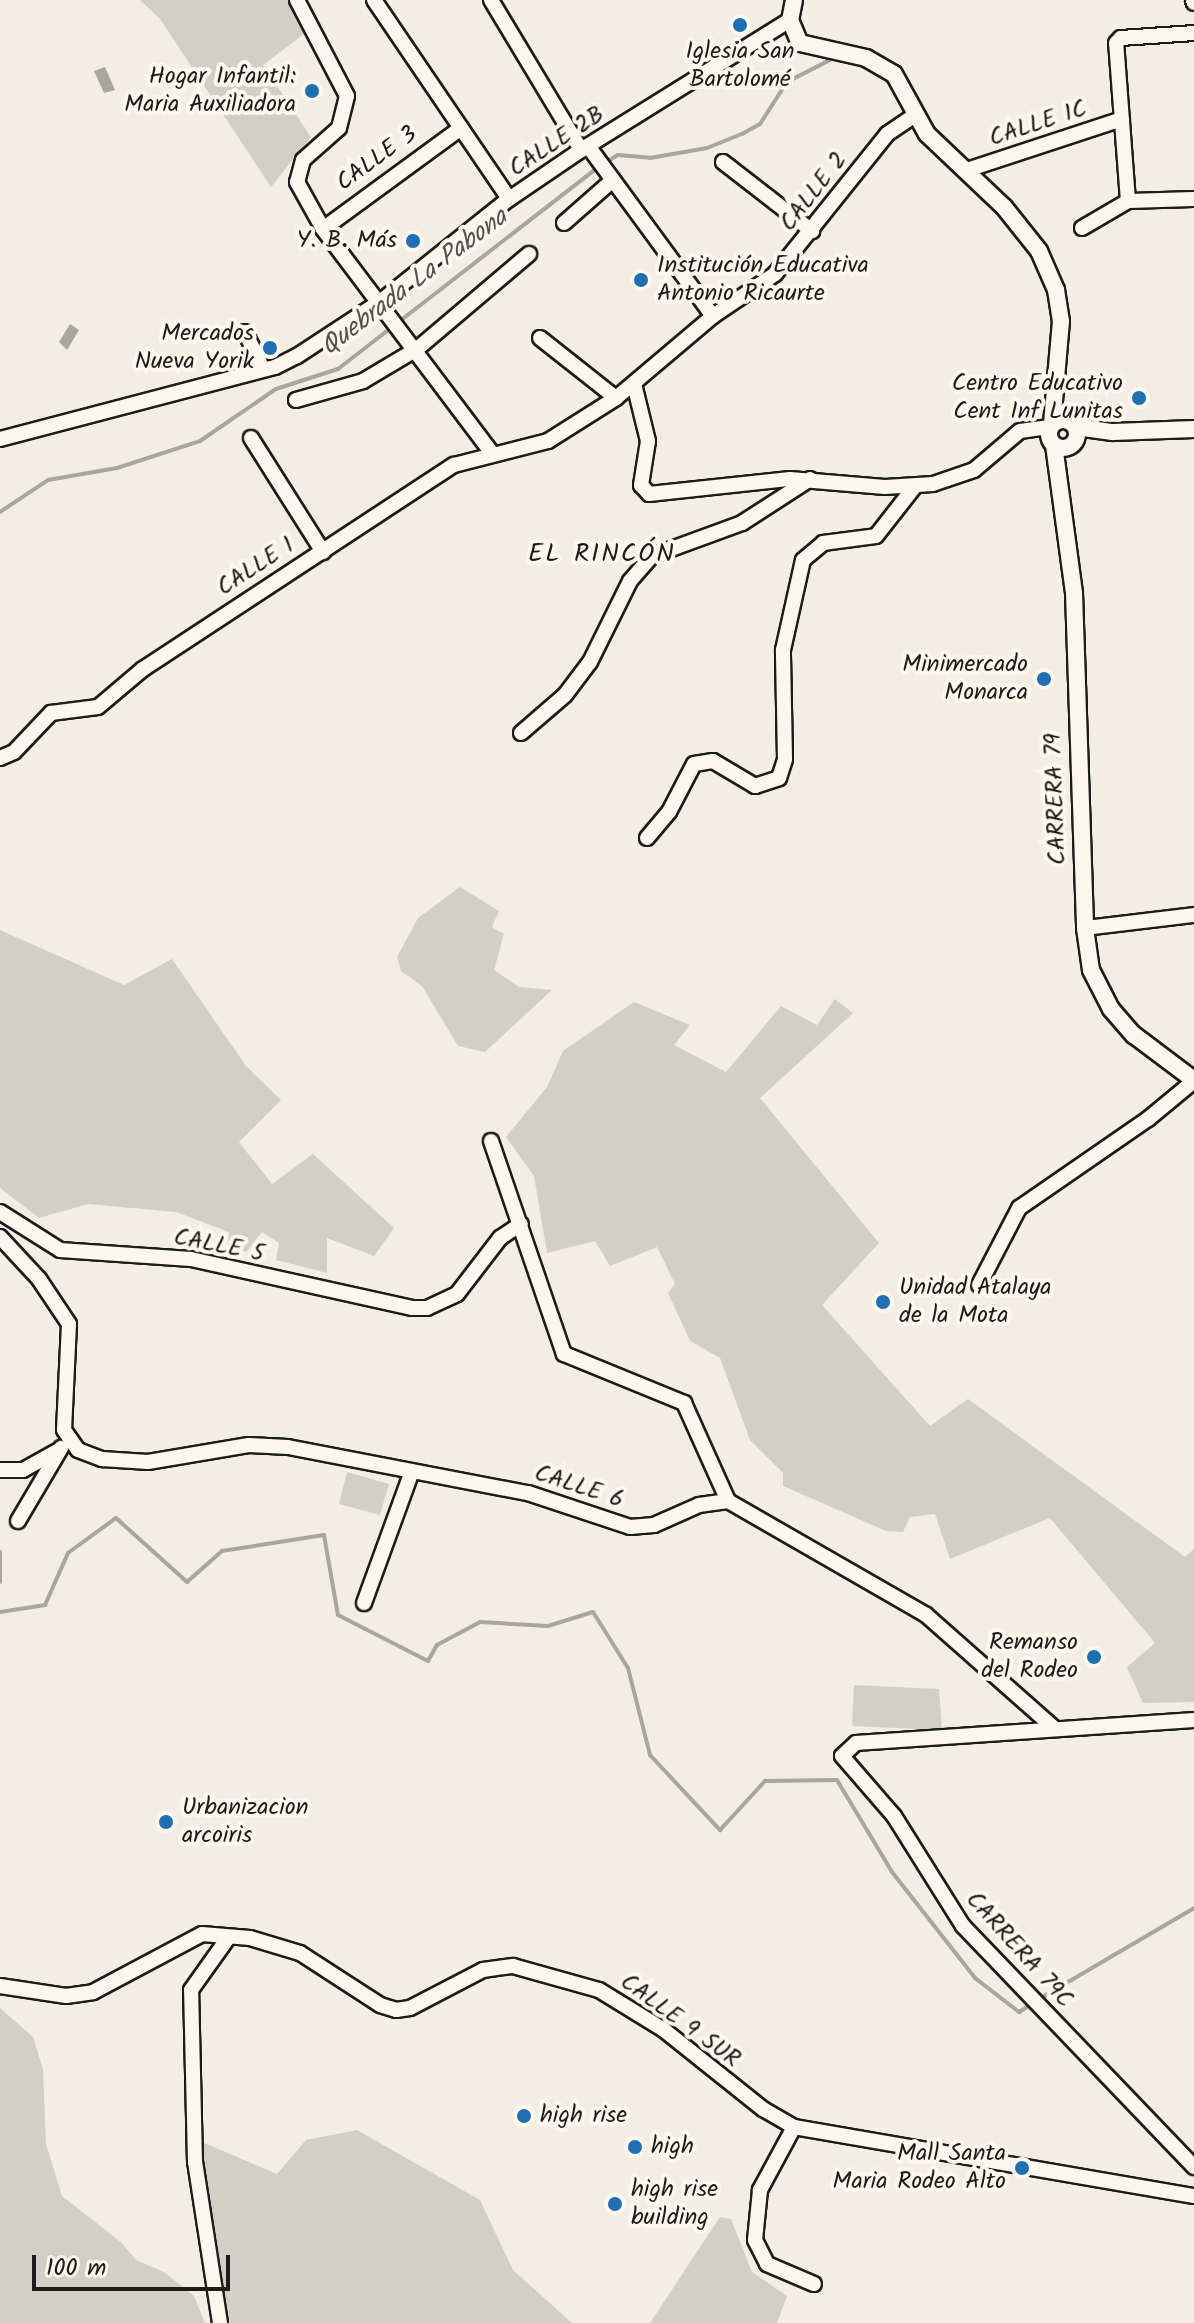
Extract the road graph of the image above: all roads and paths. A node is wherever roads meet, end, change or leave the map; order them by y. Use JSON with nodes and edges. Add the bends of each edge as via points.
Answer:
{"nodes":[{"id":1,"x":297,"y":0,"type":"edge"},
{"id":2,"x":374,"y":0,"type":"edge"},
{"id":3,"x":491,"y":0,"type":"edge"},
{"id":4,"x":794,"y":0,"type":"edge"},
{"id":5,"x":790,"y":20,"type":"junction"},
{"id":6,"x":1194,"y":33,"type":"edge"},
{"id":7,"x":914,"y":116,"type":"junction"},
{"id":8,"x":1122,"y":119,"type":"junction"},
{"id":9,"x":461,"y":128,"type":"junction"},
{"id":10,"x":588,"y":151,"type":"junction"},
{"id":11,"x":723,"y":162,"type":"dead end"},
{"id":12,"x":967,"y":170,"type":"junction"},
{"id":13,"x":610,"y":176,"type":"junction"},
{"id":14,"x":509,"y":199,"type":"junction"},
{"id":15,"x":1194,"y":199,"type":"edge"},
{"id":16,"x":1128,"y":201,"type":"junction"},
{"id":17,"x":564,"y":223,"type":"dead end"},
{"id":18,"x":1082,"y":228,"type":"dead end"},
{"id":19,"x":323,"y":229,"type":"junction"},
{"id":20,"x":812,"y":231,"type":"junction"},
{"id":21,"x":529,"y":254,"type":"dead end"},
{"id":22,"x":381,"y":301,"type":"junction"},
{"id":23,"x":713,"y":316,"type":"junction"},
{"id":24,"x":245,"y":332,"type":"dead end"},
{"id":25,"x":540,"y":338,"type":"dead end"},
{"id":26,"x":417,"y":349,"type":"junction"},
{"id":27,"x":263,"y":369,"type":"junction"},
{"id":28,"x":634,"y":384,"type":"junction"},
{"id":29,"x":616,"y":398,"type":"junction"},
{"id":30,"x":296,"y":400,"type":"dead end"},
{"id":31,"x":1194,"y":429,"type":"edge"},
{"id":32,"x":1061,"y":434,"type":"junction"},
{"id":33,"x":555,"y":437,"type":"joint"},
{"id":34,"x":251,"y":438,"type":"dead end"},
{"id":35,"x":0,"y":439,"type":"edge"},
{"id":36,"x":491,"y":452,"type":"junction"},
{"id":37,"x":811,"y":479,"type":"junction"},
{"id":38,"x":915,"y":486,"type":"junction"},
{"id":39,"x":323,"y":552,"type":"junction"},
{"id":40,"x":521,"y":733,"type":"dead end"},
{"id":41,"x":0,"y":758,"type":"edge"},
{"id":42,"x":647,"y":838,"type":"dead end"},
{"id":43,"x":1194,"y":915,"type":"edge"},
{"id":44,"x":1085,"y":928,"type":"junction"},
{"id":45,"x":1194,"y":1080,"type":"edge"},
{"id":46,"x":491,"y":1141,"type":"dead end"},
{"id":47,"x":0,"y":1212,"type":"edge"},
{"id":48,"x":521,"y":1224,"type":"junction"},
{"id":49,"x":0,"y":1237,"type":"edge"},
{"id":50,"x":979,"y":1285,"type":"dead end"},
{"id":51,"x":65,"y":1445,"type":"junction"},
{"id":52,"x":0,"y":1470,"type":"edge"},
{"id":53,"x":412,"y":1471,"type":"junction"},
{"id":54,"x":728,"y":1501,"type":"junction"},
{"id":55,"x":18,"y":1521,"type":"dead end"},
{"id":56,"x":364,"y":1603,"type":"dead end"},
{"id":57,"x":1194,"y":1720,"type":"edge"},
{"id":58,"x":1053,"y":1727,"type":"junction"},
{"id":59,"x":228,"y":1938,"type":"junction"},
{"id":60,"x":0,"y":1986,"type":"edge"},
{"id":61,"x":794,"y":2127,"type":"junction"},
{"id":62,"x":1192,"y":2166,"type":"edge"},
{"id":63,"x":1187,"y":2195,"type":"edge"},
{"id":64,"x":814,"y":2284,"type":"dead end"},
{"id":65,"x":220,"y":2323,"type":"edge"}],
"edges":[{"from":1,"to":19,"type":"street","via":[[347,96],[339,128],[297,170],[297,182]]},
{"from":2,"to":9,"type":"street"},
{"from":3,"to":10,"type":"street"},
{"from":4,"to":5,"type":"main road"},
{"from":5,"to":7,"type":"main road","via":[[796,38],[807,47],[880,64],[898,79]]},
{"from":5,"to":10,"type":"street","name":"CALLE 2B"},
{"from":6,"to":8,"type":"street","via":[[1121,38],[1113,51]]},
{"from":7,"to":12,"type":"main road"},
{"from":7,"to":20,"type":"street","name":"CALLE 2","via":[[887,134]]},
{"from":8,"to":12,"type":"street","name":"CALLE 1C"},
{"from":8,"to":16,"type":"street"},
{"from":9,"to":14,"type":"street"},
{"from":9,"to":19,"type":"street","name":"CALLE 3"},
{"from":10,"to":13,"type":"street"},
{"from":10,"to":14,"type":"street","name":"CALLE 2B"},
{"from":11,"to":20,"type":"street"},
{"from":12,"to":32,"type":"main road","via":[[1022,226],[1049,272],[1061,321],[1053,400]]},
{"from":13,"to":17,"type":"street"},
{"from":13,"to":23,"type":"street"},
{"from":14,"to":22,"type":"street","name":"CALLE 2B"},
{"from":15,"to":16,"type":"street"},
{"from":16,"to":18,"type":"street"},
{"from":19,"to":22,"type":"street"},
{"from":20,"to":23,"type":"street","name":"CALLE 2","via":[[775,274]]},
{"from":21,"to":26,"type":"street"},
{"from":22,"to":26,"type":"street"},
{"from":22,"to":27,"type":"street","name":"CALLE 2B","via":[[297,356]]},
{"from":23,"to":28,"type":"street","name":"CALLE 2"},
{"from":24,"to":27,"type":"street"},
{"from":25,"to":29,"type":"street"},
{"from":26,"to":30,"type":"street","via":[[363,381]]},
{"from":26,"to":36,"type":"street"},
{"from":27,"to":35,"type":"street","name":"CALLE 2B"},
{"from":28,"to":29,"type":"street","name":"CALLE 2"},
{"from":28,"to":37,"type":"street","via":[[648,441],[641,487],[654,494]]},
{"from":29,"to":33,"type":"street","name":"CALLE 2"},
{"from":31,"to":32,"type":"main road"},
{"from":32,"to":38,"type":"street","via":[[1030,430],[1011,437],[966,475]]},
{"from":32,"to":44,"type":"main road","name":"CARRERA 79","via":[[1057,473],[1074,593]]},
{"from":33,"to":36,"type":"street","name":"CALLE 1"},
{"from":34,"to":39,"type":"street"},
{"from":36,"to":39,"type":"street","name":"CALLE 1","via":[[454,465]]},
{"from":37,"to":38,"type":"street"},
{"from":37,"to":40,"type":"street","via":[[742,523],[652,556],[630,581],[590,662],[565,695]]},
{"from":38,"to":42,"type":"street","via":[[876,536],[823,543],[803,560],[783,650],[785,759],[779,778],[755,786],[713,761],[694,764],[669,812]]},
{"from":39,"to":41,"type":"street","name":"CALLE 1","via":[[143,669],[98,707],[51,713],[14,752]]},
{"from":43,"to":44,"type":"street"},
{"from":44,"to":45,"type":"main road","name":"CARRERA 79","via":[[1091,970],[1111,1009],[1134,1035]]},
{"from":45,"to":50,"type":"street","via":[[1148,1119],[1019,1208]]},
{"from":46,"to":48,"type":"street"},
{"from":47,"to":48,"type":"street","name":"CALLE 5","via":[[47,1246],[71,1252],[191,1259],[392,1306],[427,1308],[457,1294],[500,1238]]},
{"from":48,"to":54,"type":"street","via":[[564,1354],[684,1403]]},
{"from":49,"to":51,"type":"street","via":[[45,1287],[69,1324]]},
{"from":51,"to":52,"type":"street","via":[[31,1468]]},
{"from":51,"to":53,"type":"street","name":"CALLE 6","via":[[102,1459],[148,1462],[268,1445]]},
{"from":51,"to":55,"type":"street"},
{"from":53,"to":54,"type":"street","name":"CALLE 6","via":[[528,1493],[630,1527],[654,1525],[699,1505]]},
{"from":53,"to":56,"type":"street"},
{"from":54,"to":58,"type":"street","via":[[926,1615]]},
{"from":57,"to":58,"type":"street"},
{"from":58,"to":62,"type":"street","name":"CARRERA 79C","via":[[847,1747],[843,1761],[885,1804],[963,1926]]},
{"from":59,"to":60,"type":"street","name":"CALLE 9 SUR","via":[[188,1938],[93,1992],[66,1996]]},
{"from":59,"to":61,"type":"street","name":"CALLE 9 SUR","via":[[260,1940],[300,1953],[396,2010],[497,1967],[536,1970],[599,1990],[664,2030],[763,2109]]},
{"from":59,"to":65,"type":"street","via":[[191,1990],[195,2162]]},
{"from":61,"to":63,"type":"street","name":"CALLE 9 SUR"},
{"from":61,"to":64,"type":"street","via":[[760,2190],[755,2240],[767,2264]]},
{"from":62,"to":63,"type":"street","name":"CARRERA 79C"}]}
